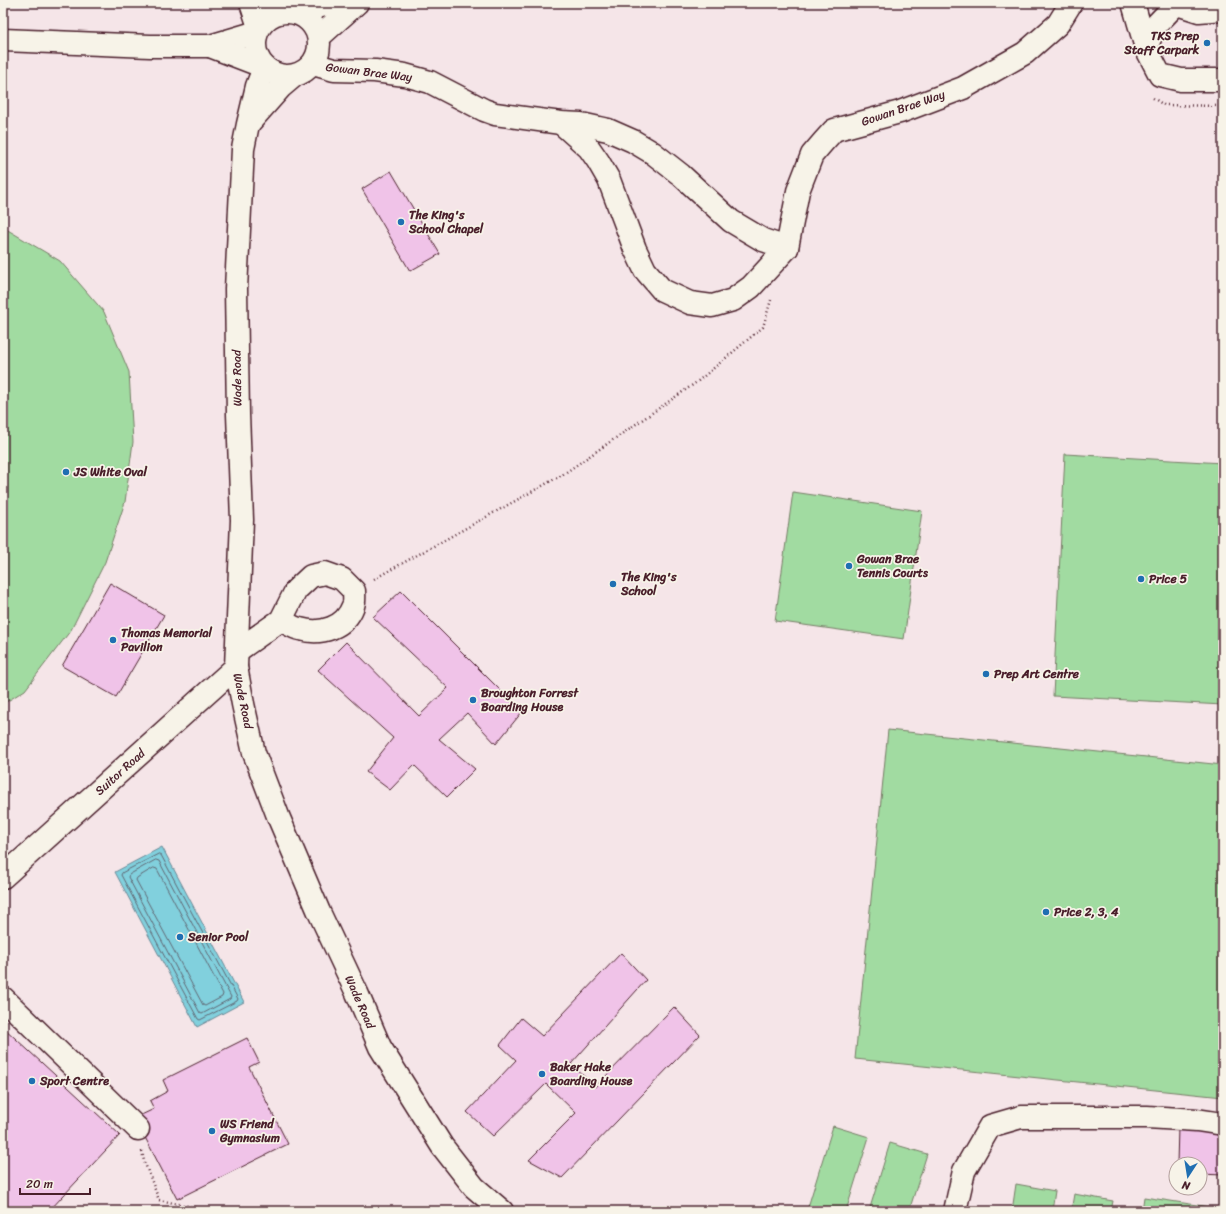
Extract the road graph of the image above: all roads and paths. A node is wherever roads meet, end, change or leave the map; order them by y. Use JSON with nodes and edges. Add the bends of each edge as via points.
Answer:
{"nodes":[{"id":1,"x":250,"y":3,"type":"edge"},
{"id":2,"x":332,"y":3,"type":"edge"},
{"id":3,"x":357,"y":3,"type":"edge"},
{"id":4,"x":395,"y":3,"type":"edge"},
{"id":5,"x":1071,"y":3,"type":"edge"},
{"id":6,"x":1133,"y":3,"type":"edge"},
{"id":7,"x":1175,"y":3,"type":"edge"},
{"id":8,"x":392,"y":6,"type":"dead end"},
{"id":9,"x":289,"y":9,"type":"edge"},
{"id":10,"x":1223,"y":9,"type":"edge"},
{"id":11,"x":258,"y":30,"type":"junction"},
{"id":12,"x":318,"y":37,"type":"junction"},
{"id":13,"x":3,"y":40,"type":"edge"},
{"id":14,"x":210,"y":46,"type":"junction"},
{"id":15,"x":1146,"y":48,"type":"junction"},
{"id":16,"x":313,"y":64,"type":"junction"},
{"id":17,"x":263,"y":67,"type":"junction"},
{"id":18,"x":294,"y":76,"type":"junction"},
{"id":19,"x":1223,"y":80,"type":"edge"},
{"id":20,"x":561,"y":123,"type":"junction"},
{"id":21,"x":248,"y":124,"type":"junction"},
{"id":22,"x":787,"y":248,"type":"junction"},
{"id":23,"x":772,"y":299,"type":"dead end"},
{"id":24,"x":354,"y":591,"type":"junction"},
{"id":25,"x":281,"y":620,"type":"junction"},
{"id":26,"x":236,"y":659,"type":"junction"},
{"id":27,"x":3,"y":877,"type":"edge"},
{"id":28,"x":3,"y":998,"type":"edge"},
{"id":29,"x":1223,"y":1124,"type":"edge"},
{"id":30,"x":138,"y":1129,"type":"joint"},
{"id":31,"x":212,"y":1211,"type":"edge"},
{"id":32,"x":502,"y":1211,"type":"edge"},
{"id":33,"x":955,"y":1211,"type":"edge"}],
"edges":[{"from":1,"to":11,"type":"street"},
{"from":2,"to":9,"type":"street"},
{"from":3,"to":12,"type":"street"},
{"from":4,"to":8,"type":"path"},
{"from":5,"to":22,"type":"street","name":"Gowan Brae Way","via":[[1058,24],[1025,53],[963,88],[900,112],[834,130],[812,155],[798,191]]},
{"from":6,"to":15,"type":"street"},
{"from":7,"to":10,"type":"street","via":[[1199,11]]},
{"from":7,"to":15,"type":"street","via":[[1155,26]]},
{"from":9,"to":11,"type":"street","via":[[272,15]]},
{"from":9,"to":12,"type":"street","via":[[311,22]]},
{"from":11,"to":14,"type":"street"},
{"from":11,"to":17,"type":"street","via":[[254,50]]},
{"from":12,"to":16,"type":"street","via":[[319,46]]},
{"from":13,"to":14,"type":"street"},
{"from":14,"to":17,"type":"street"},
{"from":15,"to":19,"type":"street","via":[[1160,74],[1181,80]]},
{"from":16,"to":18,"type":"street"},
{"from":16,"to":20,"type":"street","name":"Gowan Brae Way","via":[[334,70],[405,75],[430,82],[495,114]]},
{"from":17,"to":18,"type":"street","via":[[278,76]]},
{"from":17,"to":21,"type":"street","name":"Wade Road"},
{"from":18,"to":21,"type":"street"},
{"from":20,"to":22,"type":"street","name":"Gowan Brae Way","via":[[608,130],[633,141],[681,175],[732,221],[763,240]]},
{"from":20,"to":22,"type":"street","via":[[589,148],[598,161],[609,180],[634,249],[645,270],[662,290],[690,303],[712,306],[733,300],[751,287]]},
{"from":21,"to":26,"type":"street","name":"Wade Road","via":[[243,149],[236,289],[242,520]]},
{"from":23,"to":24,"type":"path","via":[[763,327],[697,382],[562,475]]},
{"from":24,"to":25,"type":"street","via":[[354,605],[347,618],[337,627],[317,632],[299,629]]},
{"from":24,"to":25,"type":"street","via":[[342,579],[325,573],[311,576],[296,590]]},
{"from":25,"to":26,"type":"street","name":"Suitor Road"},
{"from":26,"to":27,"type":"street","name":"Suitor Road"},
{"from":26,"to":32,"type":"street","name":"Wade Road","via":[[254,753],[318,912],[380,1047],[442,1146],[474,1187]]},
{"from":28,"to":30,"type":"street"},
{"from":29,"to":33,"type":"street","via":[[1147,1117],[1021,1117],[990,1126],[964,1171]]},
{"from":30,"to":31,"type":"path","via":[[144,1161],[159,1200]]}]}
